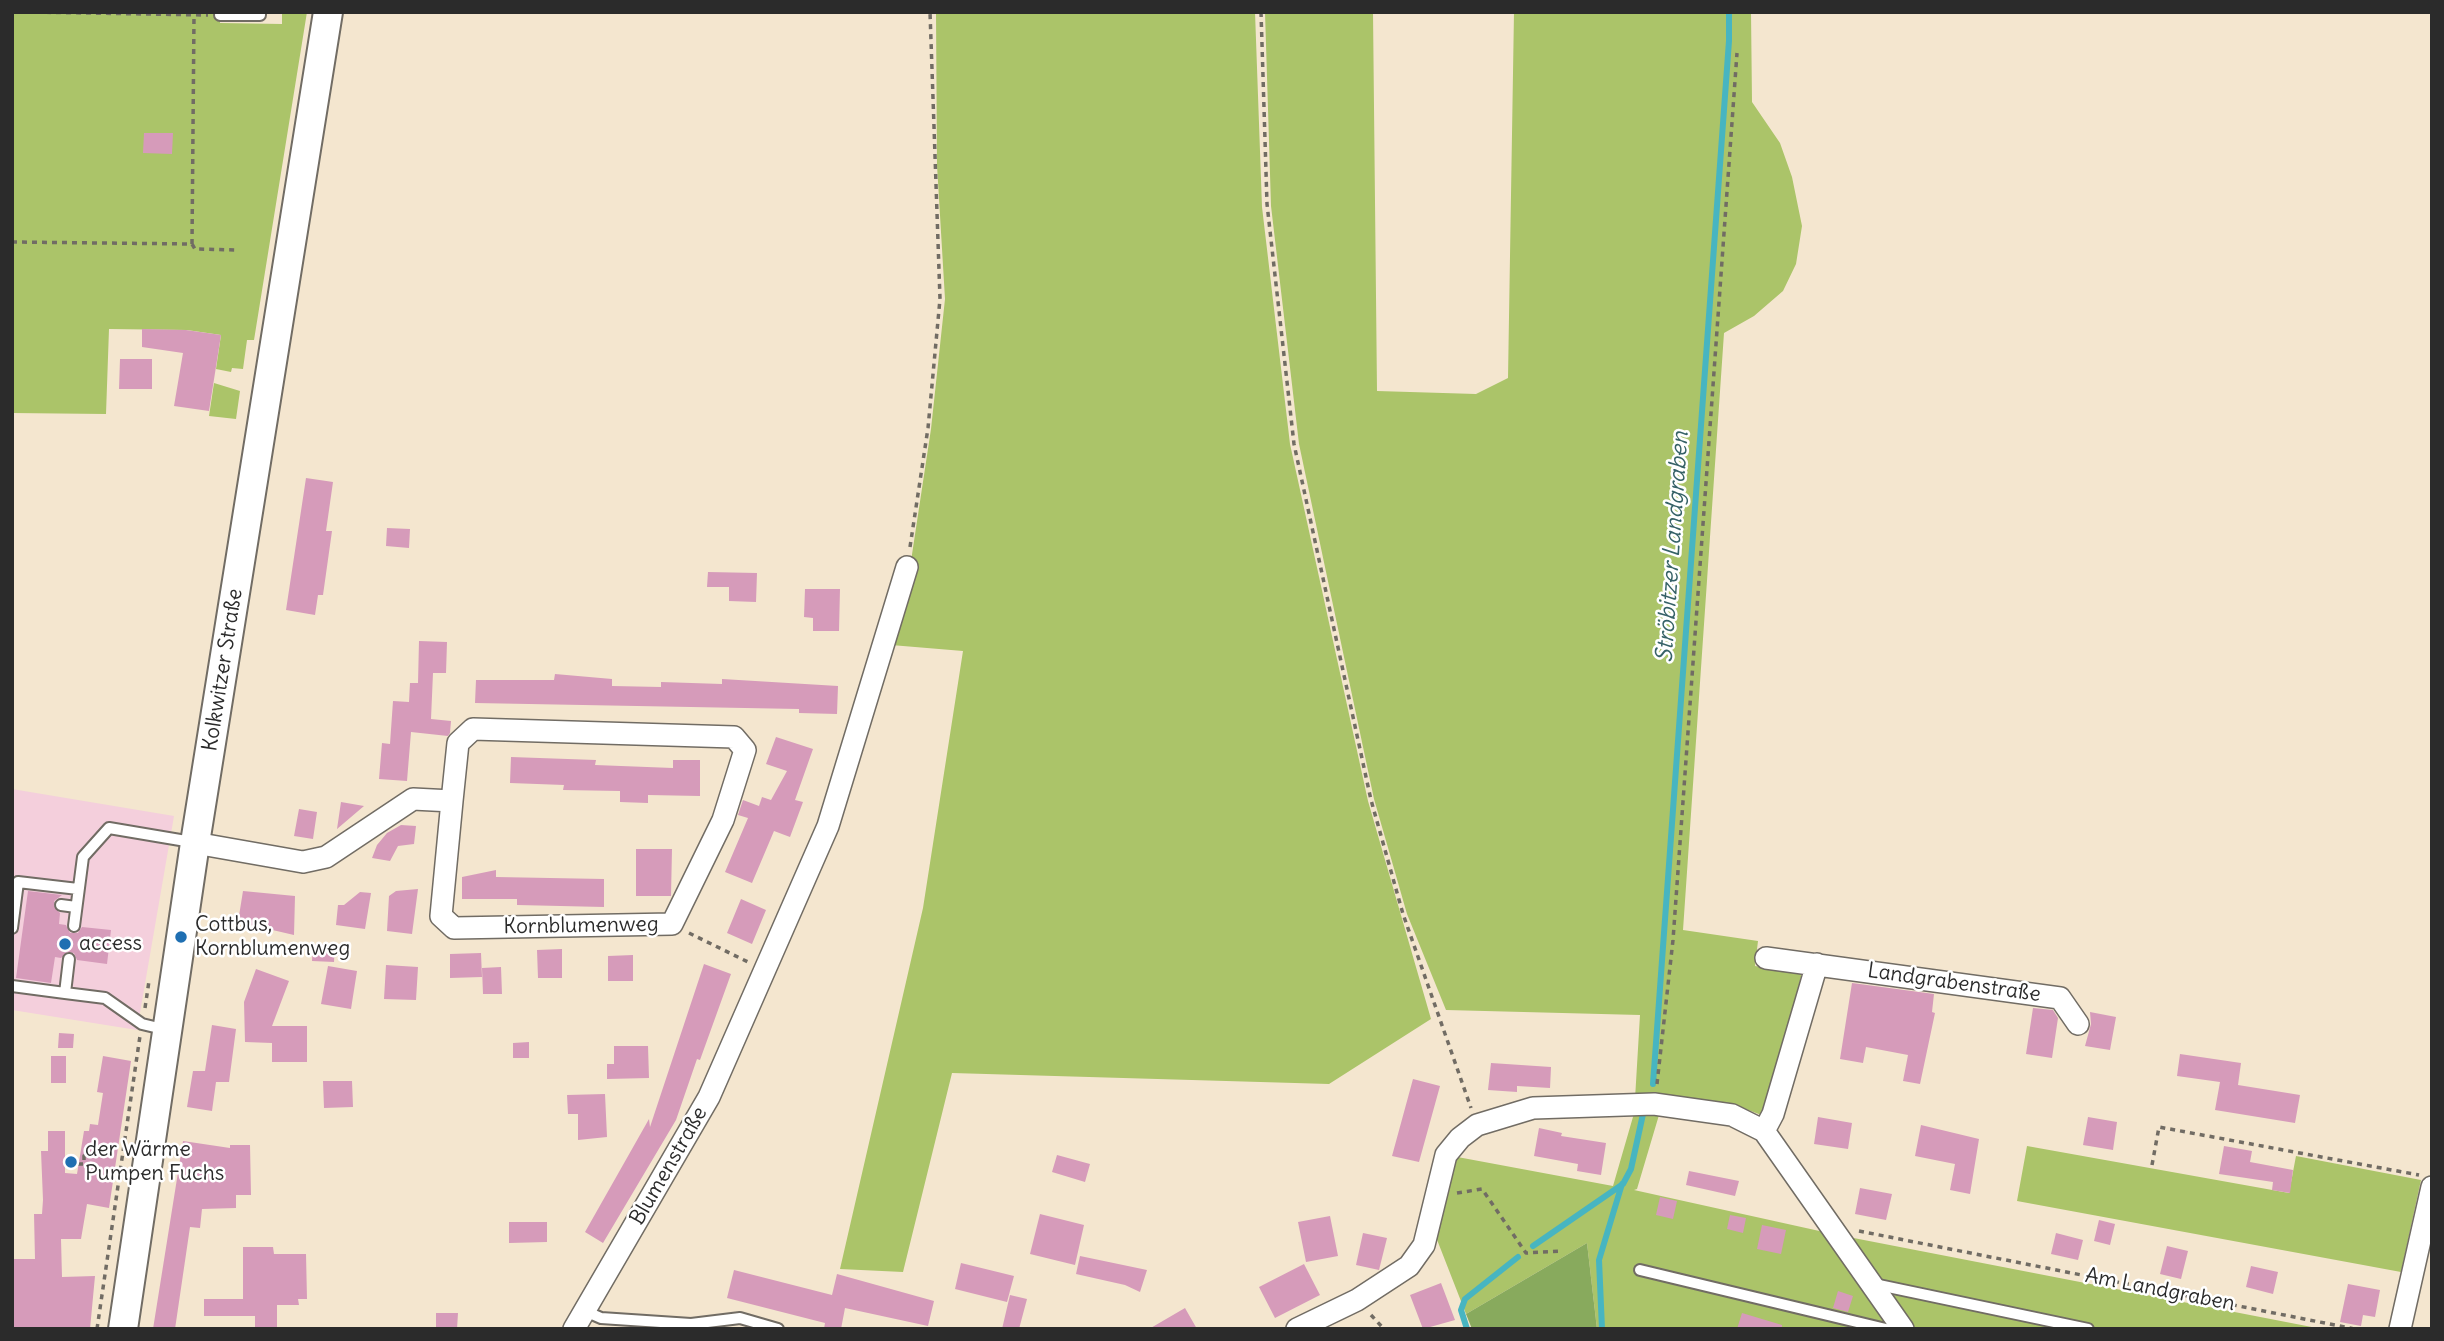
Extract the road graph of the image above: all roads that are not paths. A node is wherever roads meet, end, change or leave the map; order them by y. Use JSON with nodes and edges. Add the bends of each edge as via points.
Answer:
{"nodes":[{"id":1,"x":260,"y":12,"type":"edge"},
{"id":2,"x":328,"y":12,"type":"edge"},
{"id":3,"x":220,"y":15,"type":"road end"},
{"id":4,"x":907,"y":567,"type":"road end"},
{"id":5,"x":452,"y":801,"type":"junction"},
{"id":6,"x":195,"y":843,"type":"junction"},
{"id":7,"x":78,"y":889,"type":"junction"},
{"id":8,"x":61,"y":905,"type":"dead end"},
{"id":9,"x":76,"y":907,"type":"junction"},
{"id":10,"x":74,"y":926,"type":"dead end"},
{"id":11,"x":12,"y":928,"type":"edge"},
{"id":12,"x":1766,"y":958,"type":"dead end"},
{"id":13,"x":69,"y":959,"type":"dead end"},
{"id":14,"x":1817,"y":964,"type":"junction"},
{"id":15,"x":12,"y":986,"type":"edge"},
{"id":16,"x":65,"y":993,"type":"junction"},
{"id":17,"x":2078,"y":1024,"type":"dead end"},
{"id":18,"x":167,"y":1030,"type":"junction"},
{"id":19,"x":1764,"y":1130,"type":"junction"},
{"id":20,"x":2432,"y":1187,"type":"edge"},
{"id":21,"x":1640,"y":1270,"type":"dead end"},
{"id":22,"x":1871,"y":1283,"type":"junction"},
{"id":23,"x":580,"y":1320,"type":"edge"},
{"id":24,"x":122,"y":1329,"type":"edge"},
{"id":25,"x":778,"y":1329,"type":"edge"},
{"id":26,"x":1297,"y":1329,"type":"edge"},
{"id":27,"x":1886,"y":1329,"type":"edge"},
{"id":28,"x":1903,"y":1329,"type":"edge"},
{"id":29,"x":2088,"y":1329,"type":"edge"},
{"id":30,"x":2400,"y":1329,"type":"edge"}],
"edges":[{"from":1,"to":3,"type":"lane"},
{"from":2,"to":6,"type":"main road","name":"Kolkwitzer Straße"},
{"from":4,"to":23,"type":"street","name":"Blumenstraße","via":[[828,826],[709,1097]]},
{"from":5,"to":5,"type":"street","name":"Kornblumenweg","via":[[458,743],[473,729],[734,737],[745,750],[723,820],[672,924],[454,928],[440,916]]},
{"from":5,"to":6,"type":"street","via":[[413,799],[326,857],[303,862]]},
{"from":6,"to":7,"type":"lane","via":[[109,828],[83,857]]},
{"from":6,"to":18,"type":"main road","name":"Kolkwitzer Straße"},
{"from":7,"to":9,"type":"lane"},
{"from":7,"to":11,"type":"lane","via":[[18,882],[21,900]]},
{"from":8,"to":9,"type":"lane"},
{"from":9,"to":10,"type":"lane"},
{"from":12,"to":14,"type":"street","name":"Landgrabenstraße"},
{"from":13,"to":16,"type":"lane"},
{"from":14,"to":17,"type":"street","name":"Landgrabenstraße","via":[[2060,998]]},
{"from":14,"to":19,"type":"street","via":[[1773,1114]]},
{"from":15,"to":16,"type":"lane"},
{"from":16,"to":18,"type":"lane","via":[[105,998],[142,1024]]},
{"from":18,"to":24,"type":"main road","name":"Kolkwitzer Straße"},
{"from":19,"to":22,"type":"street"},
{"from":19,"to":26,"type":"street","via":[[1732,1115],[1654,1104],[1533,1108],[1477,1125],[1447,1155],[1424,1245],[1409,1266],[1357,1300]]},
{"from":20,"to":30,"type":"street"},
{"from":21,"to":27,"type":"lane"},
{"from":22,"to":28,"type":"street"},
{"from":22,"to":29,"type":"lane"},
{"from":23,"to":25,"type":"lane","via":[[691,1324],[740,1318]]}]}
